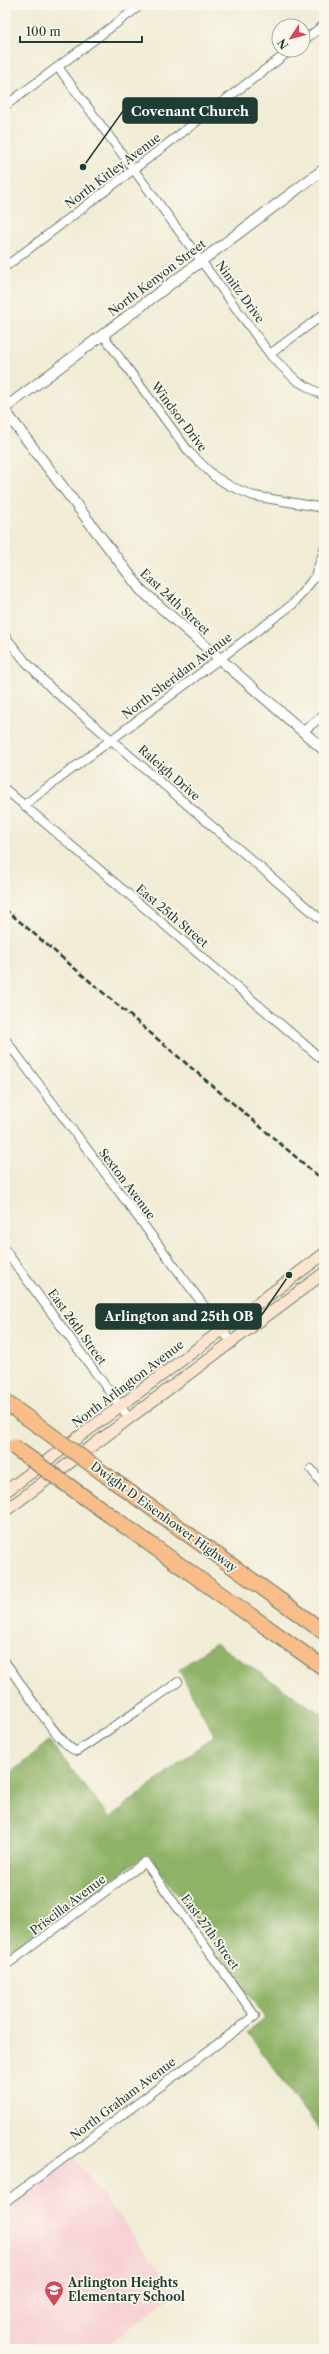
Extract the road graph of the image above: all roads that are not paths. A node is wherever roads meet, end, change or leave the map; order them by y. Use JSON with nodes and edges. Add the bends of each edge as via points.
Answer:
{"nodes":[{"id":1,"x":141,"y":5,"type":"edge"},
{"id":2,"x":324,"y":25,"type":"edge"},
{"id":3,"x":311,"y":35,"type":"edge"},
{"id":4,"x":281,"y":58,"type":"edge"},
{"id":5,"x":58,"y":67,"type":"junction"},
{"id":6,"x":5,"y":106,"type":"edge"},
{"id":7,"x":324,"y":169,"type":"edge"},
{"id":8,"x":134,"y":170,"type":"junction"},
{"id":9,"x":202,"y":261,"type":"junction"},
{"id":10,"x":5,"y":267,"type":"edge"},
{"id":11,"x":324,"y":314,"type":"edge"},
{"id":12,"x":103,"y":335,"type":"junction"},
{"id":13,"x":270,"y":354,"type":"junction"},
{"id":14,"x":324,"y":396,"type":"edge"},
{"id":15,"x":5,"y":408,"type":"edge"},
{"id":16,"x":5,"y":411,"type":"edge"},
{"id":17,"x":324,"y":508,"type":"edge"},
{"id":18,"x":324,"y":550,"type":"edge"},
{"id":19,"x":5,"y":636,"type":"edge"},
{"id":20,"x":218,"y":660,"type":"junction"},
{"id":21,"x":324,"y":715,"type":"edge"},
{"id":22,"x":302,"y":732,"type":"junction"},
{"id":23,"x":112,"y":740,"type":"junction"},
{"id":24,"x":324,"y":750,"type":"edge"},
{"id":25,"x":5,"y":789,"type":"edge"},
{"id":26,"x":24,"y":805,"type":"junction"},
{"id":27,"x":324,"y":922,"type":"edge"},
{"id":28,"x":5,"y":1040,"type":"edge"},
{"id":29,"x":324,"y":1061,"type":"edge"},
{"id":30,"x":5,"y":1250,"type":"edge"},
{"id":31,"x":323,"y":1257,"type":"edge"},
{"id":32,"x":324,"y":1273,"type":"edge"},
{"id":33,"x":222,"y":1330,"type":"junction"},
{"id":34,"x":231,"y":1342,"type":"junction"},
{"id":35,"x":5,"y":1402,"type":"edge"},
{"id":36,"x":120,"y":1406,"type":"junction"},
{"id":37,"x":129,"y":1418,"type":"junction"},
{"id":38,"x":9,"y":1444,"type":"edge"},
{"id":39,"x":311,"y":1468,"type":"dead end"},
{"id":40,"x":324,"y":1486,"type":"edge"},
{"id":41,"x":5,"y":1492,"type":"edge"},
{"id":42,"x":5,"y":1511,"type":"edge"},
{"id":43,"x":324,"y":1632,"type":"edge"},
{"id":44,"x":5,"y":1662,"type":"edge"},
{"id":45,"x":324,"y":1668,"type":"edge"},
{"id":46,"x":178,"y":1682,"type":"dead end"},
{"id":47,"x":145,"y":1862,"type":"joint"},
{"id":48,"x":5,"y":1966,"type":"edge"},
{"id":49,"x":255,"y":2016,"type":"joint"},
{"id":50,"x":5,"y":2202,"type":"edge"}],
"edges":[{"from":1,"to":5,"type":"street"},
{"from":2,"to":3,"type":"street"},
{"from":4,"to":8,"type":"street","name":"North Kitley Avenue"},
{"from":5,"to":6,"type":"street"},
{"from":5,"to":8,"type":"street","name":"Nimitz Drive"},
{"from":7,"to":9,"type":"street","name":"North Kenyon Street"},
{"from":8,"to":9,"type":"street","name":"Nimitz Drive"},
{"from":8,"to":10,"type":"street","name":"North Kitley Avenue"},
{"from":9,"to":12,"type":"street","name":"North Kenyon Street"},
{"from":9,"to":13,"type":"street","name":"Nimitz Drive"},
{"from":11,"to":13,"type":"street"},
{"from":12,"to":15,"type":"street","name":"North Kenyon Street"},
{"from":12,"to":17,"type":"street","name":"Windsor Drive","via":[[189,452],[214,476],[254,496]]},
{"from":13,"to":14,"type":"street","name":"Nimitz Drive","via":[[297,381]]},
{"from":16,"to":20,"type":"street","name":"East 24th Street","via":[[133,582],[154,604]]},
{"from":18,"to":20,"type":"street","name":"North Sheridan Avenue","via":[[315,577],[302,596]]},
{"from":19,"to":23,"type":"street","name":"Raleigh Drive","via":[[40,678]]},
{"from":20,"to":22,"type":"street","name":"East 24th Street"},
{"from":20,"to":23,"type":"street","name":"North Sheridan Avenue"},
{"from":21,"to":22,"type":"street"},
{"from":22,"to":24,"type":"street","name":"East 24th Street"},
{"from":23,"to":26,"type":"street","name":"North Sheridan Avenue"},
{"from":23,"to":27,"type":"street","name":"Raleigh Drive"},
{"from":25,"to":26,"type":"street","name":"East 25th Street"},
{"from":26,"to":29,"type":"street","name":"East 25th Street"},
{"from":28,"to":33,"type":"street","name":"Sexton Avenue"},
{"from":30,"to":36,"type":"street","name":"East 26th Street"},
{"from":31,"to":33,"type":"main road","name":"North Arlington Avenue"},
{"from":32,"to":34,"type":"main road"},
{"from":33,"to":34,"type":"street","name":"Sexton Avenue"},
{"from":33,"to":36,"type":"main road","name":"North Arlington Avenue"},
{"from":34,"to":37,"type":"main road"},
{"from":35,"to":43,"type":"highway","name":"Dwight D Eisenhower Highway","bridge":true},
{"from":36,"to":37,"type":"street","name":"East 26th Street"},
{"from":36,"to":41,"type":"main road","name":"North Arlington Avenue"},
{"from":37,"to":42,"type":"main road"},
{"from":38,"to":45,"type":"highway","bridge":true},
{"from":39,"to":40,"type":"street"},
{"from":44,"to":46,"type":"street","via":[[70,1749],[81,1750]]},
{"from":47,"to":48,"type":"street","name":"Priscilla Avenue"},
{"from":47,"to":49,"type":"street","name":"East 27th Street"},
{"from":49,"to":50,"type":"street","name":"North Graham Avenue"}]}
